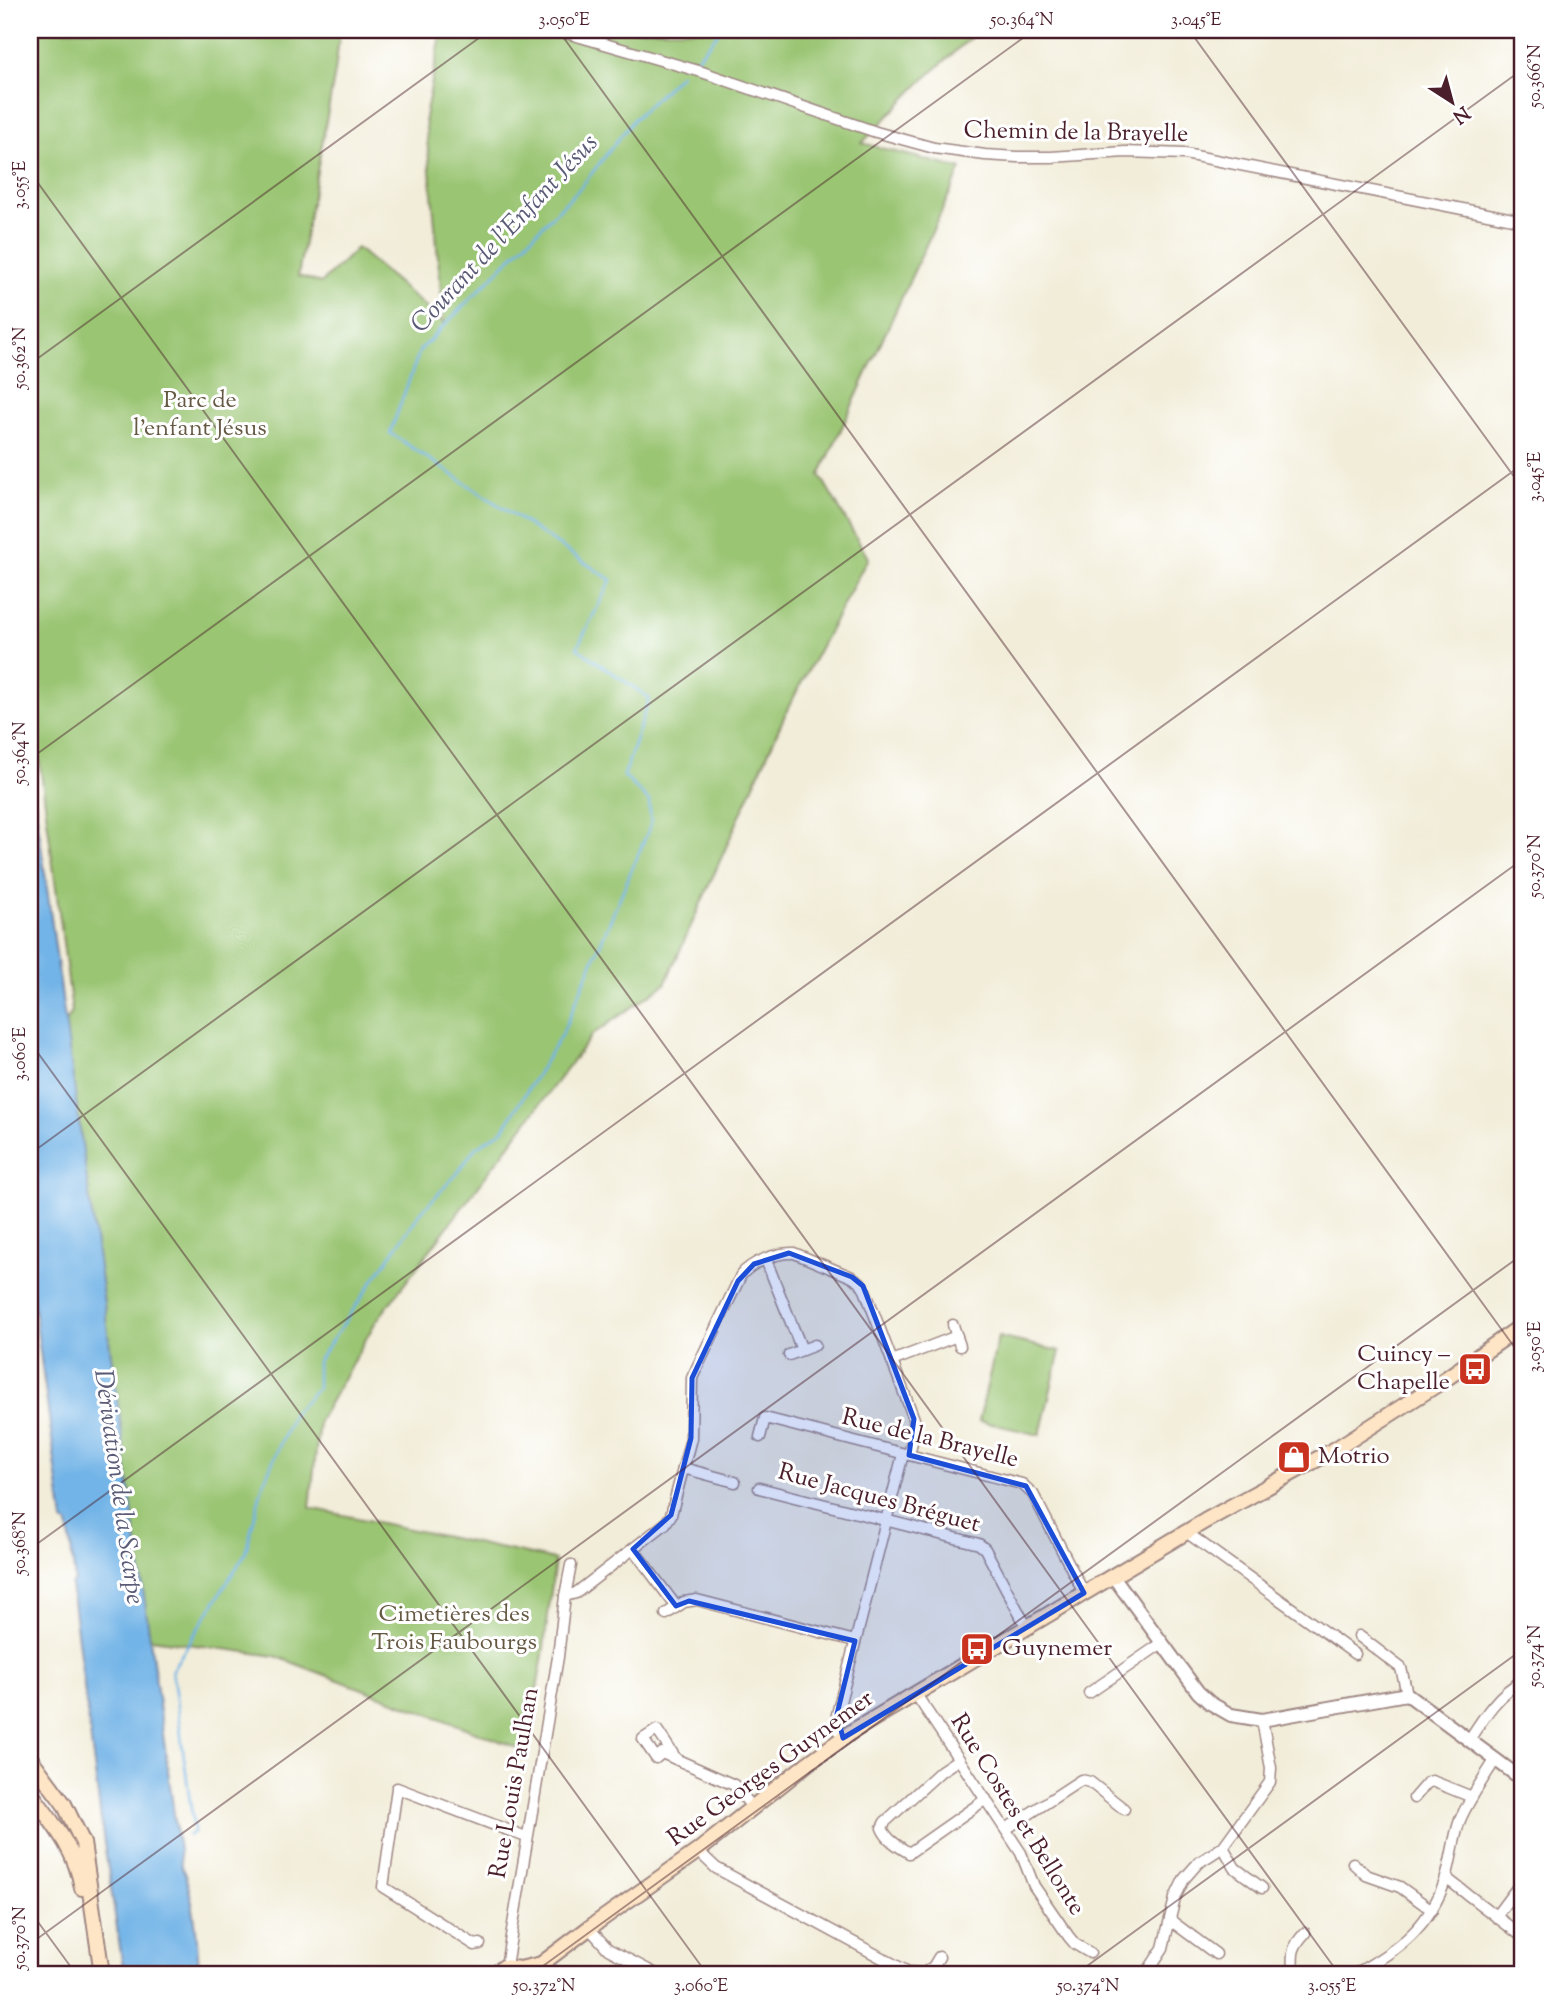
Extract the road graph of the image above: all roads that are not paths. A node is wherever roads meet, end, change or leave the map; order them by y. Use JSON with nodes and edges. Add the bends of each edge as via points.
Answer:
{"nodes":[{"id":1,"x":556,"y":30,"type":"edge"},
{"id":2,"x":1523,"y":221,"type":"edge"},
{"id":3,"x":766,"y":1260,"type":"junction"},
{"id":4,"x":953,"y":1325,"type":"dead end"},
{"id":5,"x":1523,"y":1325,"type":"edge"},
{"id":6,"x":815,"y":1345,"type":"dead end"},
{"id":7,"x":802,"y":1350,"type":"junction"},
{"id":8,"x":789,"y":1355,"type":"dead end"},
{"id":9,"x":892,"y":1361,"type":"junction"},
{"id":10,"x":760,"y":1437,"type":"dead end"},
{"id":11,"x":906,"y":1454,"type":"junction"},
{"id":12,"x":683,"y":1468,"type":"junction"},
{"id":13,"x":735,"y":1482,"type":"dead end"},
{"id":14,"x":759,"y":1488,"type":"dead end"},
{"id":15,"x":886,"y":1519,"type":"junction"},
{"id":16,"x":1186,"y":1532,"type":"junction"},
{"id":17,"x":633,"y":1549,"type":"junction"},
{"id":18,"x":571,"y":1565,"type":"dead end"},
{"id":19,"x":1113,"y":1576,"type":"junction"},
{"id":20,"x":1084,"y":1592,"type":"junction"},
{"id":21,"x":565,"y":1597,"type":"junction"},
{"id":22,"x":676,"y":1606,"type":"junction"},
{"id":23,"x":666,"y":1614,"type":"dead end"},
{"id":24,"x":1027,"y":1626,"type":"junction"},
{"id":25,"x":1359,"y":1636,"type":"dead end"},
{"id":26,"x":855,"y":1641,"type":"junction"},
{"id":27,"x":1162,"y":1643,"type":"junction"},
{"id":28,"x":1355,"y":1654,"type":"dead end"},
{"id":29,"x":1523,"y":1681,"type":"edge"},
{"id":30,"x":915,"y":1693,"type":"junction"},
{"id":31,"x":1088,"y":1693,"type":"dead end"},
{"id":32,"x":1407,"y":1695,"type":"junction"},
{"id":33,"x":1262,"y":1720,"type":"junction"},
{"id":34,"x":843,"y":1738,"type":"junction"},
{"id":35,"x":1469,"y":1740,"type":"junction"},
{"id":36,"x":30,"y":1758,"type":"edge"},
{"id":37,"x":959,"y":1759,"type":"junction"},
{"id":38,"x":1496,"y":1759,"type":"junction"},
{"id":39,"x":677,"y":1760,"type":"dead end"},
{"id":40,"x":1523,"y":1780,"type":"edge"},
{"id":41,"x":30,"y":1792,"type":"edge"},
{"id":42,"x":1472,"y":1797,"type":"junction"},
{"id":43,"x":1414,"y":1798,"type":"dead end"},
{"id":44,"x":986,"y":1799,"type":"junction"},
{"id":45,"x":753,"y":1808,"type":"junction"},
{"id":46,"x":1124,"y":1809,"type":"dead end"},
{"id":47,"x":1006,"y":1829,"type":"junction"},
{"id":48,"x":526,"y":1837,"type":"junction"},
{"id":49,"x":1223,"y":1847,"type":"junction"},
{"id":50,"x":698,"y":1851,"type":"junction"},
{"id":51,"x":1353,"y":1863,"type":"dead end"},
{"id":52,"x":1446,"y":1878,"type":"junction"},
{"id":53,"x":1523,"y":1880,"type":"edge"},
{"id":54,"x":1262,"y":1888,"type":"dead end"},
{"id":55,"x":1432,"y":1910,"type":"junction"},
{"id":56,"x":1496,"y":1916,"type":"junction"},
{"id":57,"x":1170,"y":1920,"type":"junction"},
{"id":58,"x":589,"y":1928,"type":"junction"},
{"id":59,"x":1305,"y":1933,"type":"dead end"},
{"id":60,"x":1523,"y":1937,"type":"edge"},
{"id":61,"x":480,"y":1944,"type":"dead end"},
{"id":62,"x":1090,"y":1953,"type":"dead end"},
{"id":63,"x":1216,"y":1954,"type":"dead end"},
{"id":64,"x":939,"y":1957,"type":"dead end"},
{"id":65,"x":533,"y":1969,"type":"edge"},
{"id":66,"x":508,"y":1971,"type":"edge"},
{"id":67,"x":653,"y":1973,"type":"edge"},
{"id":68,"x":93,"y":1974,"type":"edge"},
{"id":69,"x":102,"y":1974,"type":"edge"},
{"id":70,"x":1146,"y":1974,"type":"edge"},
{"id":71,"x":1293,"y":1974,"type":"edge"},
{"id":72,"x":1355,"y":1974,"type":"edge"}],
"edges":[{"from":1,"to":2,"type":"street","name":"Chemin de la Brayelle","via":[[934,148],[1017,157],[1185,154]]},
{"from":3,"to":7,"type":"street"},
{"from":3,"to":9,"type":"street","via":[[793,1253],[856,1279],[865,1290]]},
{"from":3,"to":12,"type":"street","via":[[741,1275],[692,1378],[692,1433]]},
{"from":4,"to":9,"type":"street","via":[[959,1341]]},
{"from":5,"to":16,"type":"main road","name":"Rue Georges Guynemer","via":[[1396,1411]]},
{"from":6,"to":7,"type":"street"},
{"from":7,"to":8,"type":"street"},
{"from":9,"to":11,"type":"street","via":[[915,1424]]},
{"from":10,"to":11,"type":"street","name":"Rue de la Brayelle","via":[[765,1418]]},
{"from":11,"to":15,"type":"street"},
{"from":11,"to":20,"type":"street","name":"Rue de la Brayelle","via":[[1026,1486]]},
{"from":12,"to":13,"type":"street"},
{"from":12,"to":17,"type":"street","via":[[668,1520]]},
{"from":14,"to":15,"type":"street","name":"Rue Jacques Bréguet"},
{"from":15,"to":24,"type":"street","name":"Rue Jacques Bréguet","via":[[982,1546]]},
{"from":15,"to":26,"type":"street"},
{"from":16,"to":19,"type":"main road","name":"Rue Georges Guynemer"},
{"from":16,"to":28,"type":"street"},
{"from":17,"to":21,"type":"street"},
{"from":17,"to":22,"type":"street"},
{"from":18,"to":21,"type":"street","name":"Rue Louis Paulhan"},
{"from":19,"to":20,"type":"main road","name":"Rue Georges Guynemer"},
{"from":19,"to":27,"type":"street"},
{"from":20,"to":24,"type":"main road","name":"Rue Georges Guynemer"},
{"from":21,"to":48,"type":"street","name":"Rue Louis Paulhan"},
{"from":22,"to":23,"type":"street"},
{"from":22,"to":26,"type":"street","via":[[697,1600]]},
{"from":24,"to":30,"type":"main road","name":"Rue Georges Guynemer"},
{"from":25,"to":32,"type":"street","via":[[1401,1668]]},
{"from":26,"to":34,"type":"street","via":[[837,1714]]},
{"from":27,"to":31,"type":"street"},
{"from":27,"to":33,"type":"street","via":[[1210,1703],[1231,1715]]},
{"from":29,"to":35,"type":"street","via":[[1490,1709]]},
{"from":30,"to":34,"type":"main road","name":"Rue Georges Guynemer"},
{"from":30,"to":37,"type":"street","name":"Rue Costes et Bellonte"},
{"from":32,"to":33,"type":"street"},
{"from":32,"to":35,"type":"street"},
{"from":33,"to":49,"type":"street","via":[[1270,1782]]},
{"from":34,"to":45,"type":"main road","name":"Rue Georges Guynemer"},
{"from":35,"to":38,"type":"street"},
{"from":36,"to":69,"type":"main road","via":[[64,1804],[80,1836]]},
{"from":37,"to":44,"type":"street","name":"Rue Costes et Bellonte"},
{"from":37,"to":44,"type":"street","via":[[886,1820],[883,1831],[909,1853]]},
{"from":38,"to":40,"type":"street"},
{"from":38,"to":42,"type":"street"},
{"from":39,"to":45,"type":"street","via":[[731,1783]]},
{"from":41,"to":68,"type":"main road","via":[[76,1864]]},
{"from":42,"to":43,"type":"street","via":[[1432,1780]]},
{"from":42,"to":52,"type":"street","via":[[1458,1828]]},
{"from":44,"to":47,"type":"street","name":"Rue Costes et Bellonte"},
{"from":45,"to":50,"type":"main road","name":"Rue Georges Guynemer"},
{"from":46,"to":47,"type":"street","via":[[1081,1780]]},
{"from":47,"to":62,"type":"street","name":"Rue Costes et Bellonte","via":[[1034,1886],[1069,1937]]},
{"from":48,"to":61,"type":"street","via":[[397,1788],[383,1887]]},
{"from":48,"to":66,"type":"street","name":"Rue Louis Paulhan"},
{"from":49,"to":54,"type":"street","via":[[1235,1868]]},
{"from":49,"to":57,"type":"street","via":[[1184,1879]]},
{"from":50,"to":58,"type":"main road","name":"Rue Georges Guynemer"},
{"from":50,"to":64,"type":"street","via":[[716,1868],[908,1972],[924,1973]]},
{"from":51,"to":55,"type":"street","via":[[1366,1875],[1400,1887]]},
{"from":52,"to":55,"type":"street"},
{"from":52,"to":56,"type":"street"},
{"from":53,"to":56,"type":"street"},
{"from":55,"to":72,"type":"street","via":[[1399,1948]]},
{"from":56,"to":60,"type":"street"},
{"from":57,"to":63,"type":"street"},
{"from":57,"to":70,"type":"street","via":[[1163,1948]]},
{"from":58,"to":65,"type":"main road","name":"Rue Georges Guynemer"},
{"from":58,"to":67,"type":"street","via":[[608,1949]]},
{"from":59,"to":71,"type":"street","via":[[1294,1945]]},
{"from":65,"to":66,"type":"main road","name":"Rue Georges Guynemer"}]}
